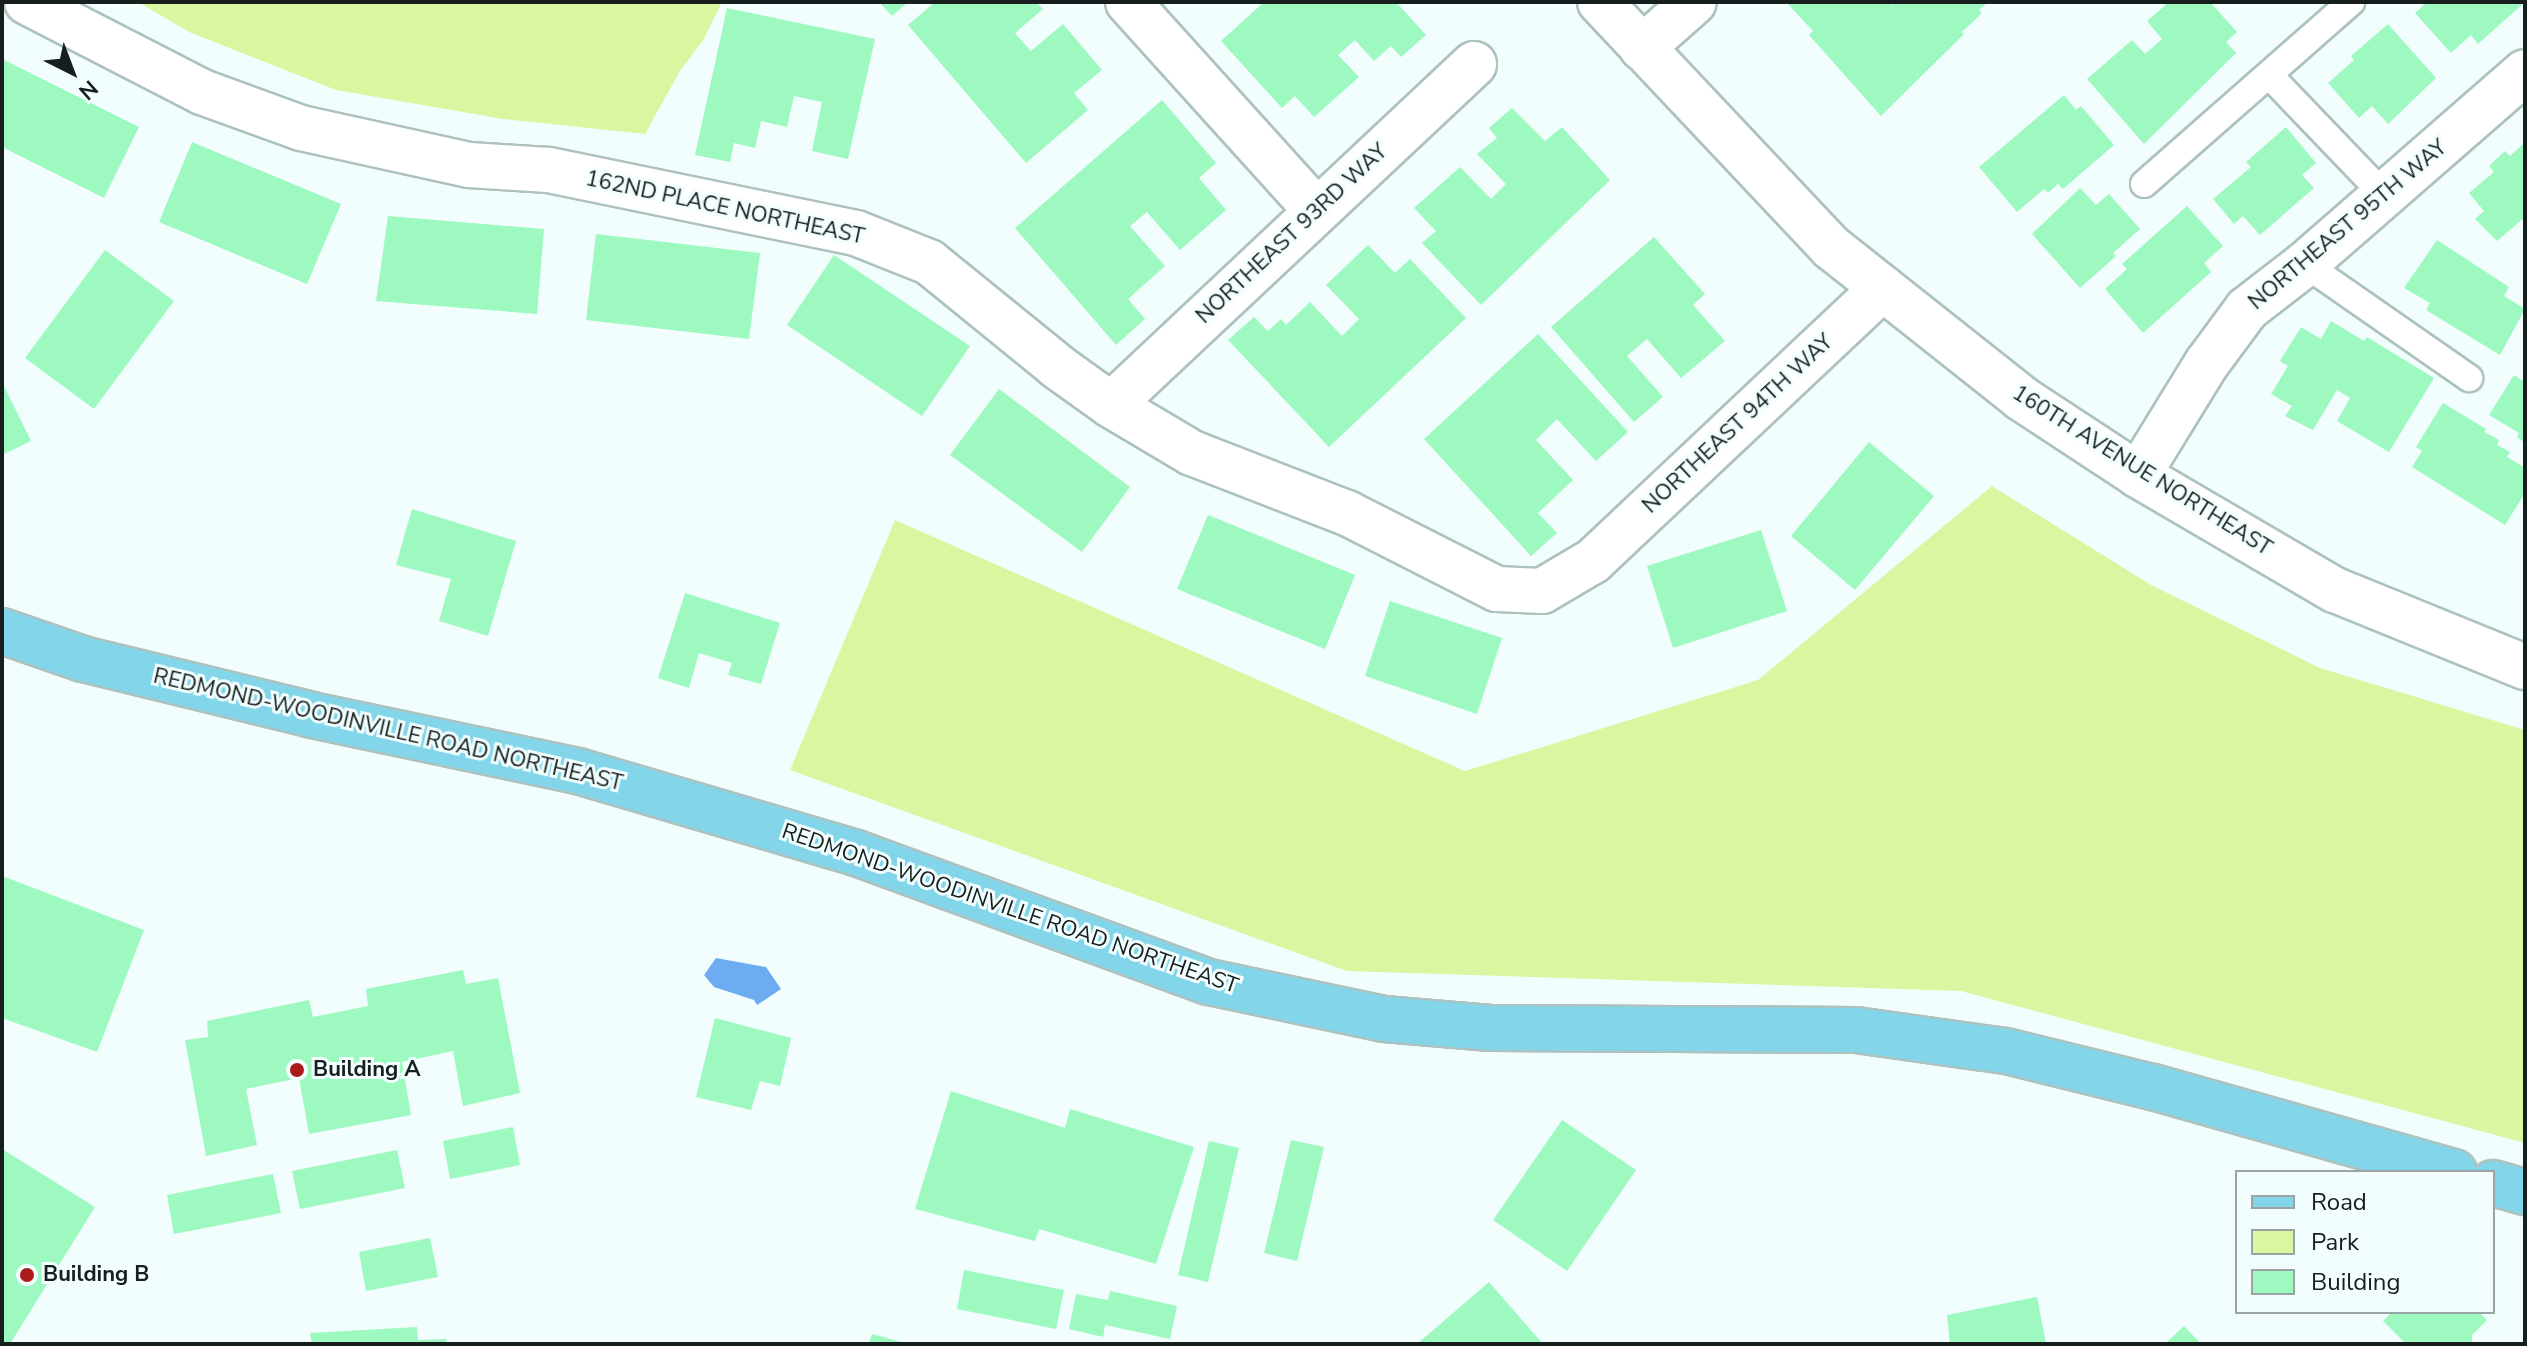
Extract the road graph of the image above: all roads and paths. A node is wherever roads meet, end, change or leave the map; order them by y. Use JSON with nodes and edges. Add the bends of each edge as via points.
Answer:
{"nodes":[{"id":1,"x":27,"y":2,"type":"edge"},
{"id":2,"x":1128,"y":2,"type":"edge"},
{"id":3,"x":1600,"y":2,"type":"edge"},
{"id":4,"x":1694,"y":2,"type":"edge"},
{"id":5,"x":2351,"y":2,"type":"edge"},
{"id":6,"x":1642,"y":48,"type":"junction"},
{"id":7,"x":1474,"y":64,"type":"dead end"},
{"id":8,"x":2525,"y":72,"type":"edge"},
{"id":9,"x":2269,"y":75,"type":"junction"},
{"id":10,"x":2144,"y":184,"type":"dead end"},
{"id":11,"x":2384,"y":195,"type":"junction"},
{"id":12,"x":1316,"y":210,"type":"junction"},
{"id":13,"x":2305,"y":264,"type":"junction"},
{"id":14,"x":1883,"y":288,"type":"junction"},
{"id":15,"x":2469,"y":378,"type":"dead end"},
{"id":16,"x":1111,"y":405,"type":"junction"},
{"id":17,"x":2138,"y":475,"type":"junction"},
{"id":18,"x":1593,"y":561,"type":"joint"},
{"id":19,"x":2,"y":631,"type":"edge"},
{"id":20,"x":2525,"y":667,"type":"edge"},
{"id":21,"x":2447,"y":1170,"type":"edge"},
{"id":22,"x":2495,"y":1184,"type":"edge"},
{"id":23,"x":2525,"y":1192,"type":"edge"}],
"edges":[{"from":1,"to":16,"type":"street","name":"162ND PLACE NORTHEAST","via":[[202,92],[301,128],[469,165],[549,170],[856,233],[929,262]]},
{"from":2,"to":12,"type":"street"},
{"from":3,"to":6,"type":"street","name":"160TH AVENUE NORTHEAST"},
{"from":4,"to":6,"type":"street"},
{"from":5,"to":9,"type":"lane"},
{"from":6,"to":14,"type":"street","name":"160TH AVENUE NORTHEAST","via":[[1832,248]]},
{"from":7,"to":12,"type":"street","name":"NORTHEAST 93RD WAY"},
{"from":8,"to":11,"type":"street","name":"NORTHEAST 95TH WAY"},
{"from":9,"to":10,"type":"lane"},
{"from":9,"to":11,"type":"lane"},
{"from":11,"to":13,"type":"street","name":"NORTHEAST 95TH WAY"},
{"from":12,"to":16,"type":"street","name":"NORTHEAST 93RD WAY"},
{"from":13,"to":15,"type":"lane"},
{"from":13,"to":17,"type":"street","name":"NORTHEAST 95TH WAY","via":[[2247,309]]},
{"from":14,"to":17,"type":"street","name":"160TH AVENUE NORTHEAST","via":[[2021,398]]},
{"from":14,"to":18,"type":"street","name":"NORTHEAST 94TH WAY"},
{"from":16,"to":18,"type":"street","name":"162ND PLACE NORTHEAST","via":[[1192,453],[1347,513],[1497,589],[1542,591]]},
{"from":17,"to":20,"type":"street","name":"160TH AVENUE NORTHEAST","via":[[2335,590]]},
{"from":19,"to":21,"type":"main road","name":"REDMOND-WOODINVILLE ROAD NORTHEAST","via":[[83,659],[312,715],[578,771],[856,853],[1209,982],[1384,1019],[1491,1028],[1856,1030],[2006,1051]]},
{"from":22,"to":23,"type":"main road"}]}
